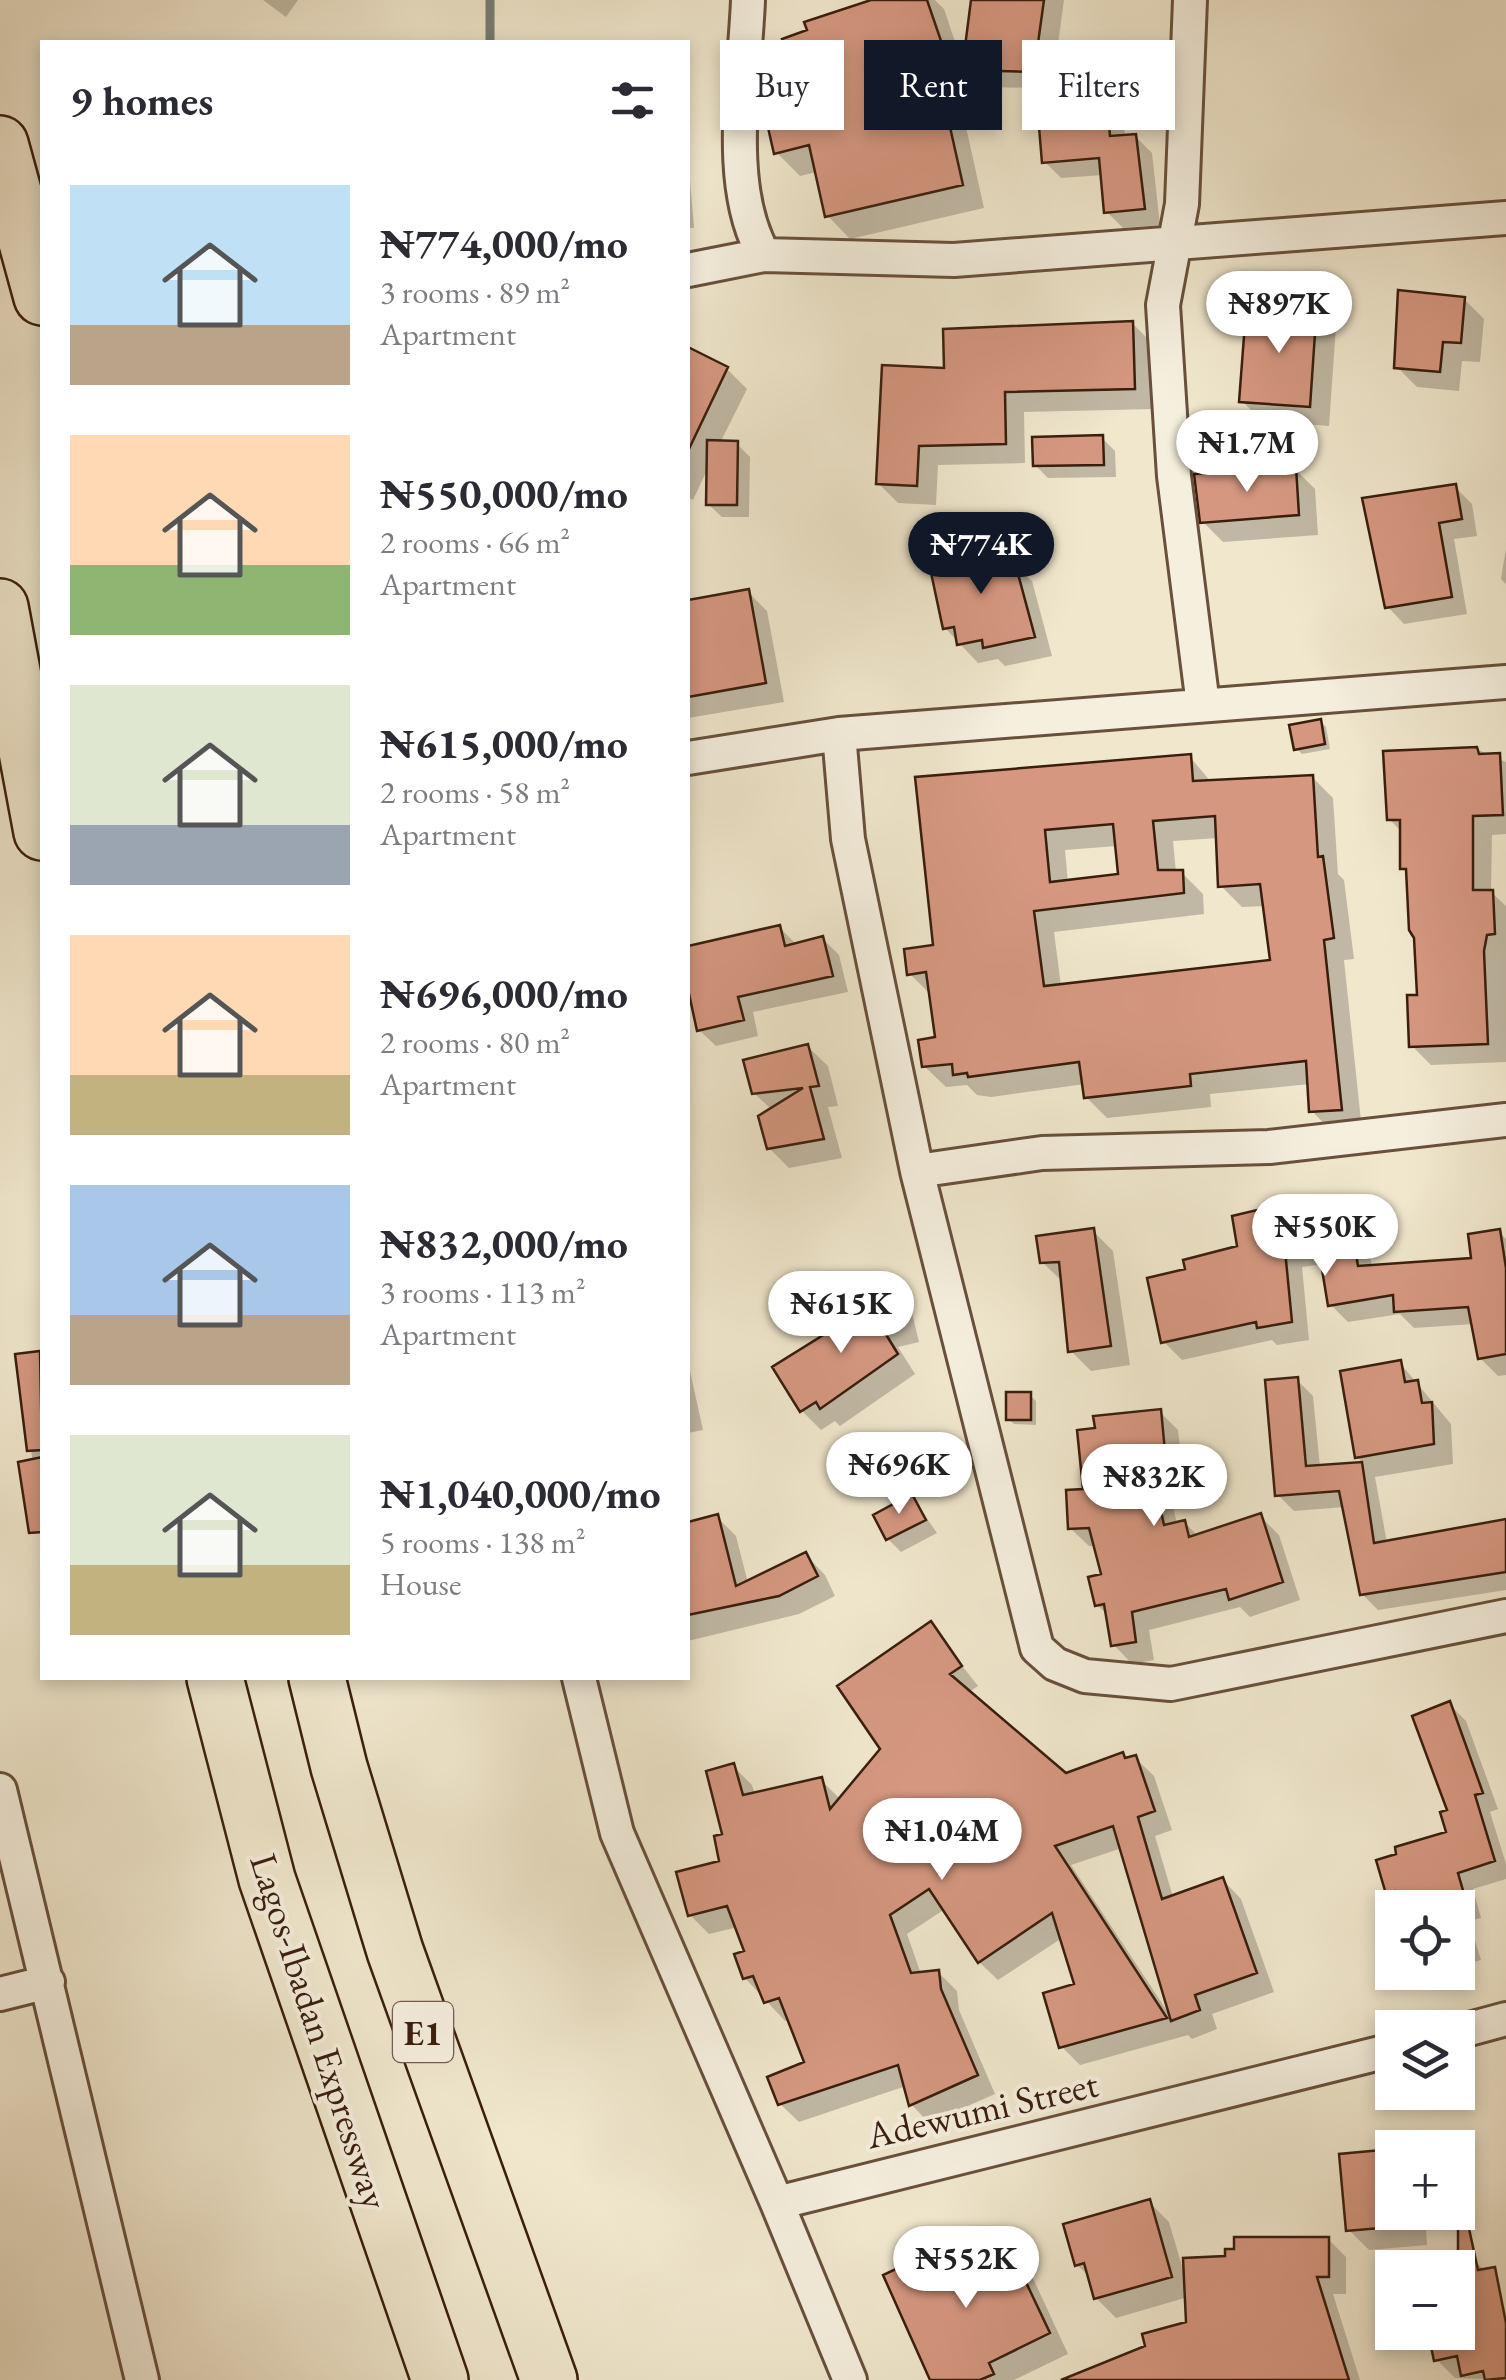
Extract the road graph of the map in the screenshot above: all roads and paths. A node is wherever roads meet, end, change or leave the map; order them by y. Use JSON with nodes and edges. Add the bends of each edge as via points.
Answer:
{"nodes":[{"id":1,"x":748,"y":0,"type":"edge"},
{"id":2,"x":1190,"y":0,"type":"edge"},
{"id":3,"x":0,"y":144,"type":"edge"},
{"id":4,"x":1506,"y":218,"type":"edge"},
{"id":5,"x":1172,"y":240,"type":"junction"},
{"id":6,"x":764,"y":255,"type":"junction"},
{"id":7,"x":690,"y":270,"type":"edge"},
{"id":8,"x":40,"y":290,"type":"edge"},
{"id":9,"x":0,"y":607,"type":"edge"},
{"id":10,"x":1506,"y":682,"type":"edge"},
{"id":11,"x":1203,"y":705,"type":"junction"},
{"id":12,"x":839,"y":734,"type":"junction"},
{"id":13,"x":690,"y":758,"type":"edge"},
{"id":14,"x":40,"y":821,"type":"edge"},
{"id":15,"x":1506,"y":1120,"type":"edge"},
{"id":16,"x":916,"y":1172,"type":"junction"},
{"id":17,"x":1506,"y":1616,"type":"edge"},
{"id":18,"x":216,"y":1680,"type":"edge"},
{"id":19,"x":319,"y":1680,"type":"edge"},
{"id":20,"x":579,"y":1680,"type":"edge"},
{"id":21,"x":0,"y":1790,"type":"edge"},
{"id":22,"x":48,"y":1982,"type":"junction"},
{"id":23,"x":0,"y":1994,"type":"edge"},
{"id":24,"x":1506,"y":2019,"type":"edge"},
{"id":25,"x":1475,"y":2027,"type":"edge"},
{"id":26,"x":1375,"y":2054,"type":"edge"},
{"id":27,"x":777,"y":2203,"type":"junction"},
{"id":28,"x":142,"y":2380,"type":"edge"},
{"id":29,"x":440,"y":2380,"type":"edge"},
{"id":30,"x":549,"y":2380,"type":"edge"},
{"id":31,"x":850,"y":2380,"type":"edge"}],
"edges":[{"from":1,"to":6,"type":"street","via":[[740,188]]},
{"from":2,"to":5,"type":"street","via":[[1182,204]]},
{"from":3,"to":8,"type":"highway"},
{"from":4,"to":5,"type":"street"},
{"from":5,"to":6,"type":"street","via":[[954,260]]},
{"from":5,"to":11,"type":"street","via":[[1162,305],[1174,476]]},
{"from":6,"to":7,"type":"street"},
{"from":9,"to":14,"type":"highway"},
{"from":10,"to":11,"type":"street"},
{"from":11,"to":12,"type":"street"},
{"from":12,"to":13,"type":"street"},
{"from":12,"to":16,"type":"street","via":[[848,838]]},
{"from":15,"to":16,"type":"street","via":[[1269,1147],[1042,1153]]},
{"from":16,"to":17,"type":"street","via":[[1027,1615],[1037,1648],[1055,1664],[1085,1676],[1171,1684]]},
{"from":18,"to":29,"type":"highway","name":"Lagos-Ibadan Expressway","via":[[267,1880]]},
{"from":19,"to":30,"type":"highway","number":"E1","via":[[395,1951]]},
{"from":20,"to":27,"type":"street","via":[[617,1833]]},
{"from":21,"to":22,"type":"street"},
{"from":22,"to":23,"type":"street"},
{"from":22,"to":28,"type":"street"},
{"from":24,"to":25,"type":"street"},
{"from":26,"to":27,"type":"street","name":"Adewumi Street"},
{"from":27,"to":31,"type":"street"}]}
